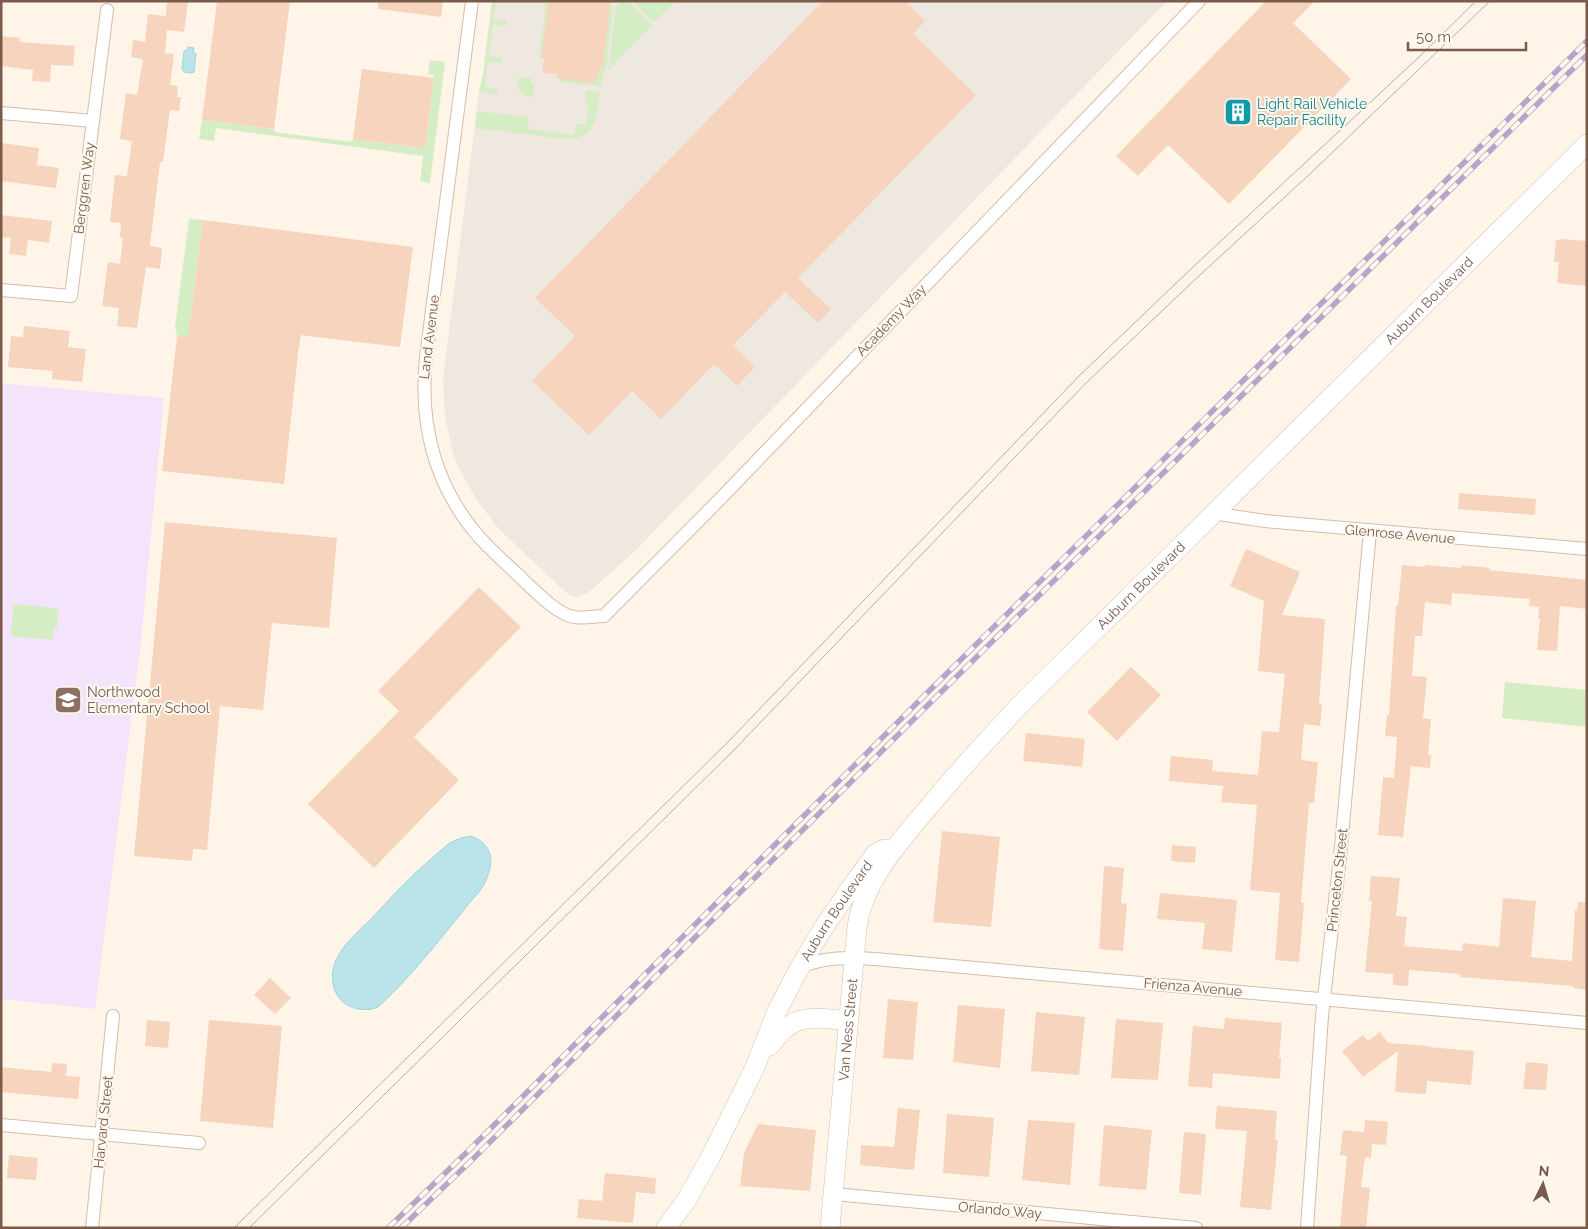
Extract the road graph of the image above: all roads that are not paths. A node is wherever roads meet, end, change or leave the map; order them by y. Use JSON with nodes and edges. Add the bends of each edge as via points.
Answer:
{"nodes":[{"id":1,"x":472,"y":1,"type":"edge"},
{"id":2,"x":1199,"y":1,"type":"edge"},
{"id":3,"x":107,"y":10,"type":"dead end"},
{"id":4,"x":1,"y":113,"type":"edge"},
{"id":5,"x":93,"y":121,"type":"junction"},
{"id":6,"x":1587,"y":144,"type":"edge"},
{"id":7,"x":1,"y":290,"type":"edge"},
{"id":8,"x":1213,"y":513,"type":"junction"},
{"id":9,"x":1370,"y":532,"type":"junction"},
{"id":10,"x":1587,"y":549,"type":"edge"},
{"id":11,"x":573,"y":617,"type":"joint"},
{"id":12,"x":900,"y":842,"type":"junction"},
{"id":13,"x":855,"y":958,"type":"junction"},
{"id":14,"x":800,"y":967,"type":"junction"},
{"id":15,"x":1324,"y":999,"type":"junction"},
{"id":16,"x":113,"y":1016,"type":"dead end"},
{"id":17,"x":849,"y":1021,"type":"junction"},
{"id":18,"x":1587,"y":1023,"type":"edge"},
{"id":19,"x":755,"y":1067,"type":"junction"},
{"id":20,"x":1,"y":1125,"type":"edge"},
{"id":21,"x":101,"y":1134,"type":"junction"},
{"id":22,"x":199,"y":1143,"type":"dead end"},
{"id":23,"x":834,"y":1194,"type":"junction"},
{"id":24,"x":92,"y":1228,"type":"edge"},
{"id":25,"x":666,"y":1228,"type":"edge"},
{"id":26,"x":830,"y":1228,"type":"edge"},
{"id":27,"x":1196,"y":1228,"type":"edge"},
{"id":28,"x":1307,"y":1228,"type":"edge"}],
"edges":[{"from":1,"to":11,"type":"street","name":"Land Avenue","via":[[425,365],[425,416],[441,478],[464,517],[491,549],[538,593]]},
{"from":2,"to":11,"type":"street","name":"Academy Way","via":[[604,616]]},
{"from":3,"to":5,"type":"street","name":"Berggren Way"},
{"from":4,"to":5,"type":"street"},
{"from":5,"to":7,"type":"street","name":"Berggren Way","via":[[71,296]]},
{"from":6,"to":8,"type":"street","name":"Auburn Boulevard"},
{"from":8,"to":9,"type":"street","name":"Glenrose Avenue","via":[[1265,522]]},
{"from":8,"to":12,"type":"street","name":"Auburn Boulevard","via":[[1019,706]]},
{"from":9,"to":10,"type":"street","name":"Glenrose Avenue"},
{"from":9,"to":15,"type":"street","name":"Princeton Street"},
{"from":12,"to":13,"type":"street","name":"Van Ness Street","via":[[874,879],[863,902]]},
{"from":12,"to":14,"type":"street","name":"Auburn Boulevard","via":[[876,853],[836,908]]},
{"from":13,"to":14,"type":"street","name":"Frienza Avenue","via":[[824,959]]},
{"from":13,"to":15,"type":"street","name":"Frienza Avenue"},
{"from":13,"to":17,"type":"street","name":"Van Ness Street"},
{"from":14,"to":19,"type":"street","name":"Auburn Boulevard"},
{"from":15,"to":18,"type":"street","name":"Frienza Avenue"},
{"from":15,"to":28,"type":"street","name":"Princeton Street"},
{"from":16,"to":21,"type":"street","name":"Harvard Street"},
{"from":17,"to":19,"type":"street","name":"Auburn Boulevard","via":[[807,1018],[791,1023],[778,1034]]},
{"from":17,"to":23,"type":"street","name":"Van Ness Street"},
{"from":19,"to":25,"type":"street","name":"Auburn Boulevard","via":[[699,1178]]},
{"from":20,"to":21,"type":"street"},
{"from":21,"to":22,"type":"street"},
{"from":21,"to":24,"type":"street","name":"Harvard Street"},
{"from":23,"to":26,"type":"street","name":"Van Ness Street"},
{"from":23,"to":27,"type":"street","name":"Orlando Way"}]}
